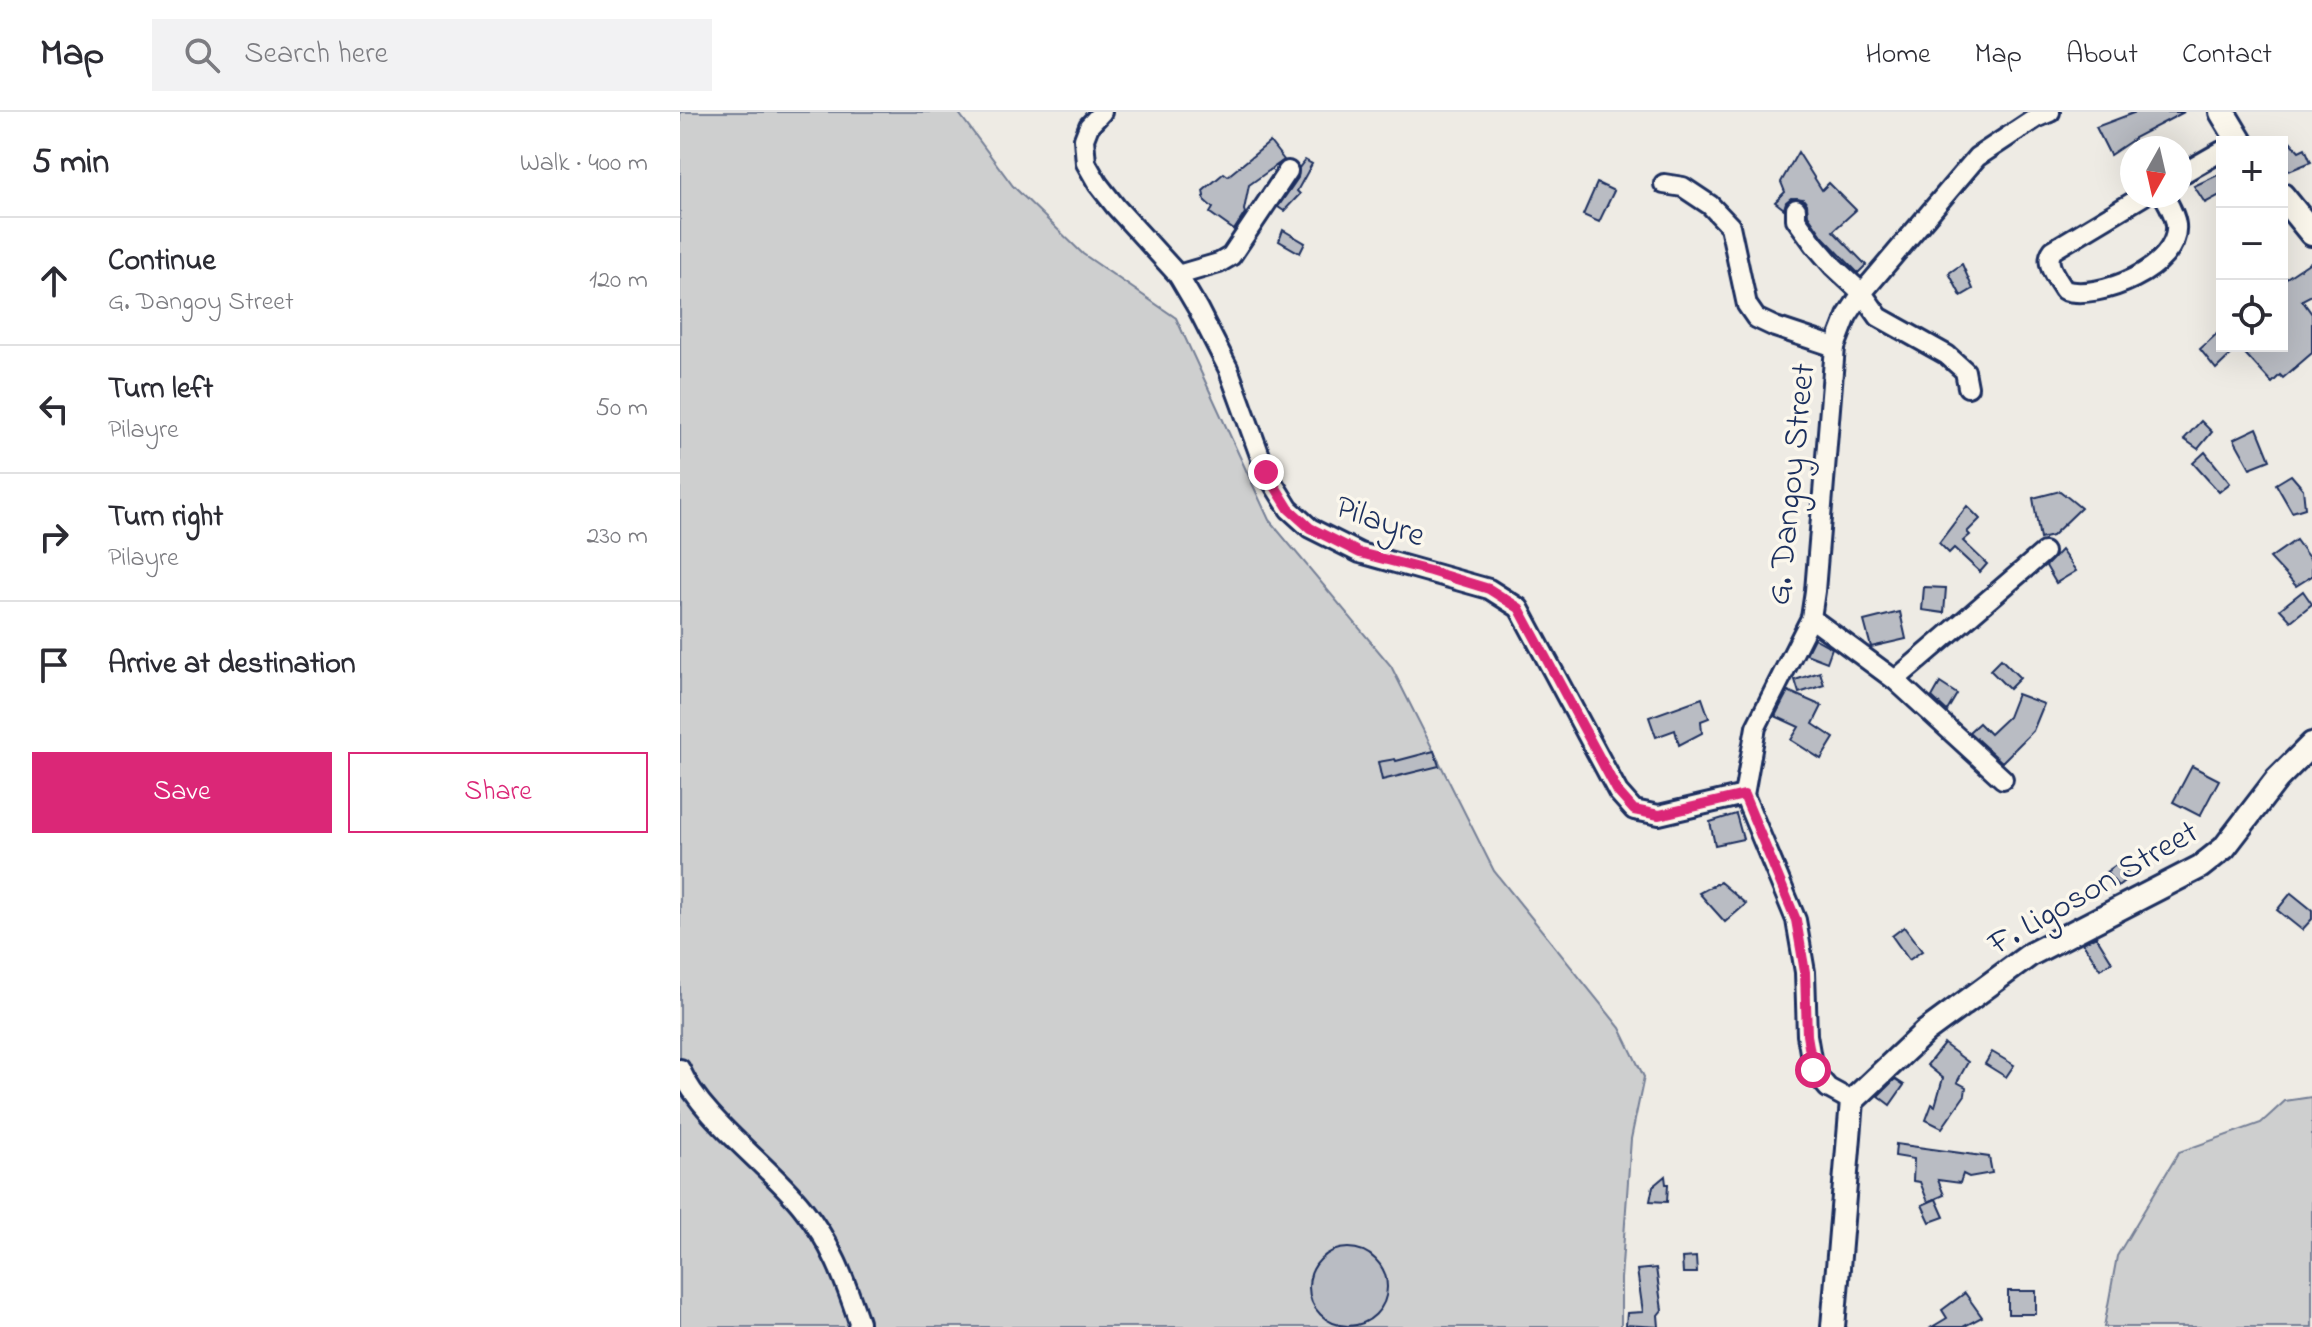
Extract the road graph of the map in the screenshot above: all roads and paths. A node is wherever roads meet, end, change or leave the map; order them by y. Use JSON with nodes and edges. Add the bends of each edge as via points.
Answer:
{"nodes":[{"id":1,"x":1102,"y":112,"type":"edge"},
{"id":2,"x":2050,"y":112,"type":"edge"},
{"id":3,"x":2222,"y":112,"type":"edge"},
{"id":4,"x":2236,"y":136,"type":"edge"},
{"id":5,"x":2216,"y":154,"type":"edge"},
{"id":6,"x":2192,"y":168,"type":"edge"},
{"id":7,"x":1288,"y":171,"type":"dead end"},
{"id":8,"x":1664,"y":184,"type":"dead end"},
{"id":9,"x":2288,"y":203,"type":"edge"},
{"id":10,"x":2123,"y":208,"type":"edge"},
{"id":11,"x":2169,"y":208,"type":"edge"},
{"id":12,"x":1796,"y":209,"type":"dead end"},
{"id":13,"x":2312,"y":233,"type":"edge"},
{"id":14,"x":1178,"y":275,"type":"junction"},
{"id":15,"x":1862,"y":293,"type":"junction"},
{"id":16,"x":1835,"y":347,"type":"junction"},
{"id":17,"x":1968,"y":387,"type":"dead end"},
{"id":18,"x":2044,"y":552,"type":"dead end"},
{"id":19,"x":1811,"y":618,"type":"junction"},
{"id":20,"x":1895,"y":680,"type":"junction"},
{"id":21,"x":2312,"y":744,"type":"edge"},
{"id":22,"x":2003,"y":779,"type":"dead end"},
{"id":23,"x":1744,"y":795,"type":"junction"},
{"id":24,"x":680,"y":1069,"type":"edge"},
{"id":25,"x":1852,"y":1101,"type":"junction"},
{"id":26,"x":858,"y":1327,"type":"edge"},
{"id":27,"x":1833,"y":1327,"type":"edge"}],
"edges":[{"from":1,"to":14,"type":"street","name":"Pilayre","via":[[1084,139],[1086,163],[1116,207]]},
{"from":2,"to":15,"type":"street","name":"G. Dangoy Street","via":[[1977,157]]},
{"from":3,"to":4,"type":"main road"},
{"from":5,"to":6,"type":"street"},
{"from":7,"to":14,"type":"street","via":[[1231,256]]},
{"from":8,"to":16,"type":"street","via":[[1683,187],[1730,226],[1747,305],[1756,318]]},
{"from":9,"to":13,"type":"main road"},
{"from":10,"to":11,"type":"street","via":[[2049,255],[2064,290],[2075,294],[2122,283],[2155,267],[2173,244],[2177,226]]},
{"from":12,"to":15,"type":"street","via":[[1796,219],[1814,244]]},
{"from":14,"to":23,"type":"street","name":"Pilayre","via":[[1228,368],[1266,472],[1289,509],[1310,528],[1360,553],[1489,589],[1519,608],[1618,792],[1634,810],[1659,815]]},
{"from":15,"to":16,"type":"street","name":"G. Dangoy Street"},
{"from":15,"to":17,"type":"street","via":[[1879,317],[1958,364]]},
{"from":16,"to":19,"type":"street","name":"G. Dangoy Street"},
{"from":18,"to":20,"type":"street"},
{"from":19,"to":20,"type":"street"},
{"from":19,"to":23,"type":"street","name":"G. Dangoy Street","via":[[1756,727]]},
{"from":20,"to":22,"type":"street"},
{"from":21,"to":25,"type":"street","name":"F. Ligoson Street","via":[[2277,779],[2224,848],[2200,867],[2031,954],[1925,1032]]},
{"from":23,"to":25,"type":"street","via":[[1796,920],[1813,1070],[1828,1088]]},
{"from":24,"to":26,"type":"street","via":[[700,1100],[817,1226],[837,1262]]},
{"from":25,"to":27,"type":"street"}]}
